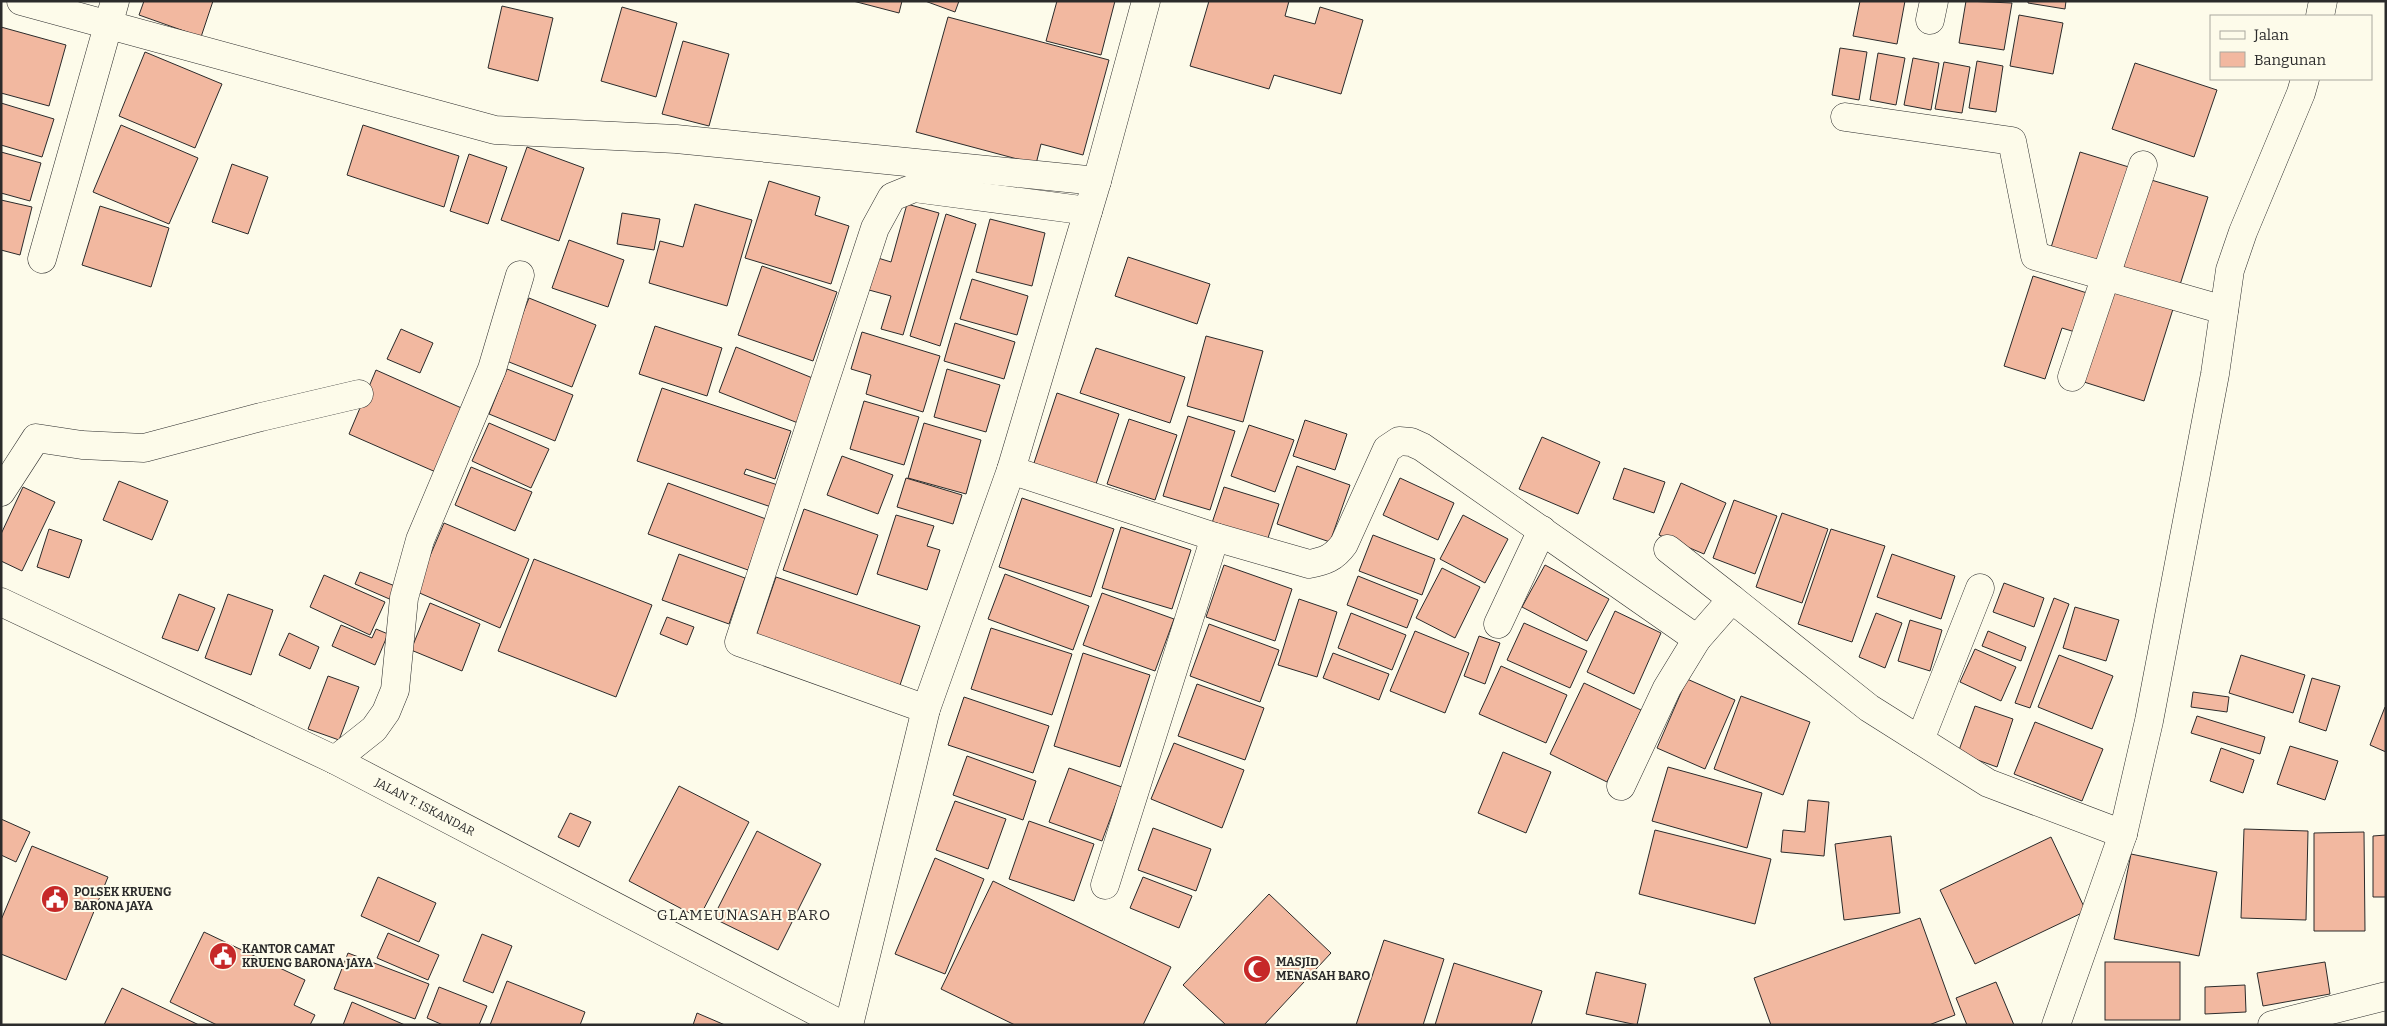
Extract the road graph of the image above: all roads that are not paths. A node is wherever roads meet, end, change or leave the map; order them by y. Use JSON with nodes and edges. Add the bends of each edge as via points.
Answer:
{"nodes":[{"id":1,"x":21,"y":1,"type":"edge"},
{"id":2,"x":1146,"y":1,"type":"edge"},
{"id":3,"x":2323,"y":1,"type":"edge"},
{"id":4,"x":112,"y":14,"type":"edge"},
{"id":5,"x":2320,"y":15,"type":"edge"},
{"id":6,"x":2305,"y":80,"type":"edge"},
{"id":7,"x":1845,"y":117,"type":"dead end"},
{"id":8,"x":2143,"y":165,"type":"dead end"},
{"id":9,"x":1097,"y":181,"type":"junction"},
{"id":10,"x":1088,"y":211,"type":"junction"},
{"id":11,"x":42,"y":259,"type":"dead end"},
{"id":12,"x":520,"y":275,"type":"dead end"},
{"id":13,"x":2104,"y":278,"type":"junction"},
{"id":14,"x":2224,"y":310,"type":"junction"},
{"id":15,"x":2072,"y":377,"type":"dead end"},
{"id":16,"x":359,"y":394,"type":"dead end"},
{"id":17,"x":1011,"y":470,"type":"junction"},
{"id":18,"x":1,"y":492,"type":"edge"},
{"id":19,"x":1542,"y":530,"type":"junction"},
{"id":20,"x":1215,"y":537,"type":"junction"},
{"id":21,"x":1668,"y":549,"type":"dead end"},
{"id":22,"x":1980,"y":588,"type":"dead end"},
{"id":23,"x":1732,"y":599,"type":"junction"},
{"id":24,"x":2,"y":603,"type":"edge"},
{"id":25,"x":1498,"y":624,"type":"dead end"},
{"id":26,"x":1698,"y":638,"type":"junction"},
{"id":27,"x":926,"y":709,"type":"junction"},
{"id":28,"x":1920,"y":740,"type":"junction"},
{"id":29,"x":335,"y":760,"type":"junction"},
{"id":30,"x":1622,"y":786,"type":"dead end"},
{"id":31,"x":2122,"y":834,"type":"junction"},
{"id":32,"x":1105,"y":885,"type":"dead end"},
{"id":33,"x":2386,"y":996,"type":"edge"},
{"id":34,"x":842,"y":1025,"type":"edge"},
{"id":35,"x":849,"y":1025,"type":"edge"},
{"id":36,"x":2056,"y":1025,"type":"edge"},
{"id":37,"x":2272,"y":1025,"type":"edge"}],
"edges":[{"from":1,"to":4,"type":"street"},
{"from":2,"to":9,"type":"street"},
{"from":3,"to":5,"type":"street"},
{"from":4,"to":9,"type":"street","via":[[495,130],[676,139]]},
{"from":4,"to":11,"type":"street"},
{"from":6,"to":14,"type":"street","via":[[2243,232],[2230,270]]},
{"from":7,"to":13,"type":"street","via":[[2012,141],[2035,256]]},
{"from":8,"to":13,"type":"street"},
{"from":9,"to":10,"type":"street"},
{"from":10,"to":17,"type":"street"},
{"from":10,"to":27,"type":"street","via":[[914,188],[892,197],[875,228],[761,576],[740,642]]},
{"from":12,"to":29,"type":"street","via":[[492,369],[420,540],[404,598],[395,690],[386,712],[374,729]]},
{"from":13,"to":14,"type":"street"},
{"from":13,"to":15,"type":"street"},
{"from":14,"to":31,"type":"street","via":[[2215,374],[2149,721]]},
{"from":16,"to":18,"type":"street","via":[[261,416],[144,448],[82,445],[36,438]]},
{"from":17,"to":20,"type":"street"},
{"from":17,"to":27,"type":"street"},
{"from":19,"to":20,"type":"street","via":[[1422,448],[1399,440],[1387,449],[1344,544],[1336,555],[1324,562],[1309,564]]},
{"from":19,"to":25,"type":"street"},
{"from":19,"to":26,"type":"street"},
{"from":20,"to":32,"type":"street"},
{"from":21,"to":23,"type":"street"},
{"from":22,"to":28,"type":"street"},
{"from":23,"to":26,"type":"street"},
{"from":23,"to":28,"type":"street","via":[[1869,708]]},
{"from":24,"to":29,"type":"street","name":"JALAN T. ISKANDAR"},
{"from":26,"to":30,"type":"street","via":[[1667,688]]},
{"from":27,"to":35,"type":"street"},
{"from":28,"to":31,"type":"street","via":[[1988,783]]},
{"from":29,"to":34,"type":"street","name":"JALAN T. ISKANDAR"},
{"from":31,"to":36,"type":"street"},
{"from":33,"to":37,"type":"street"}]}
